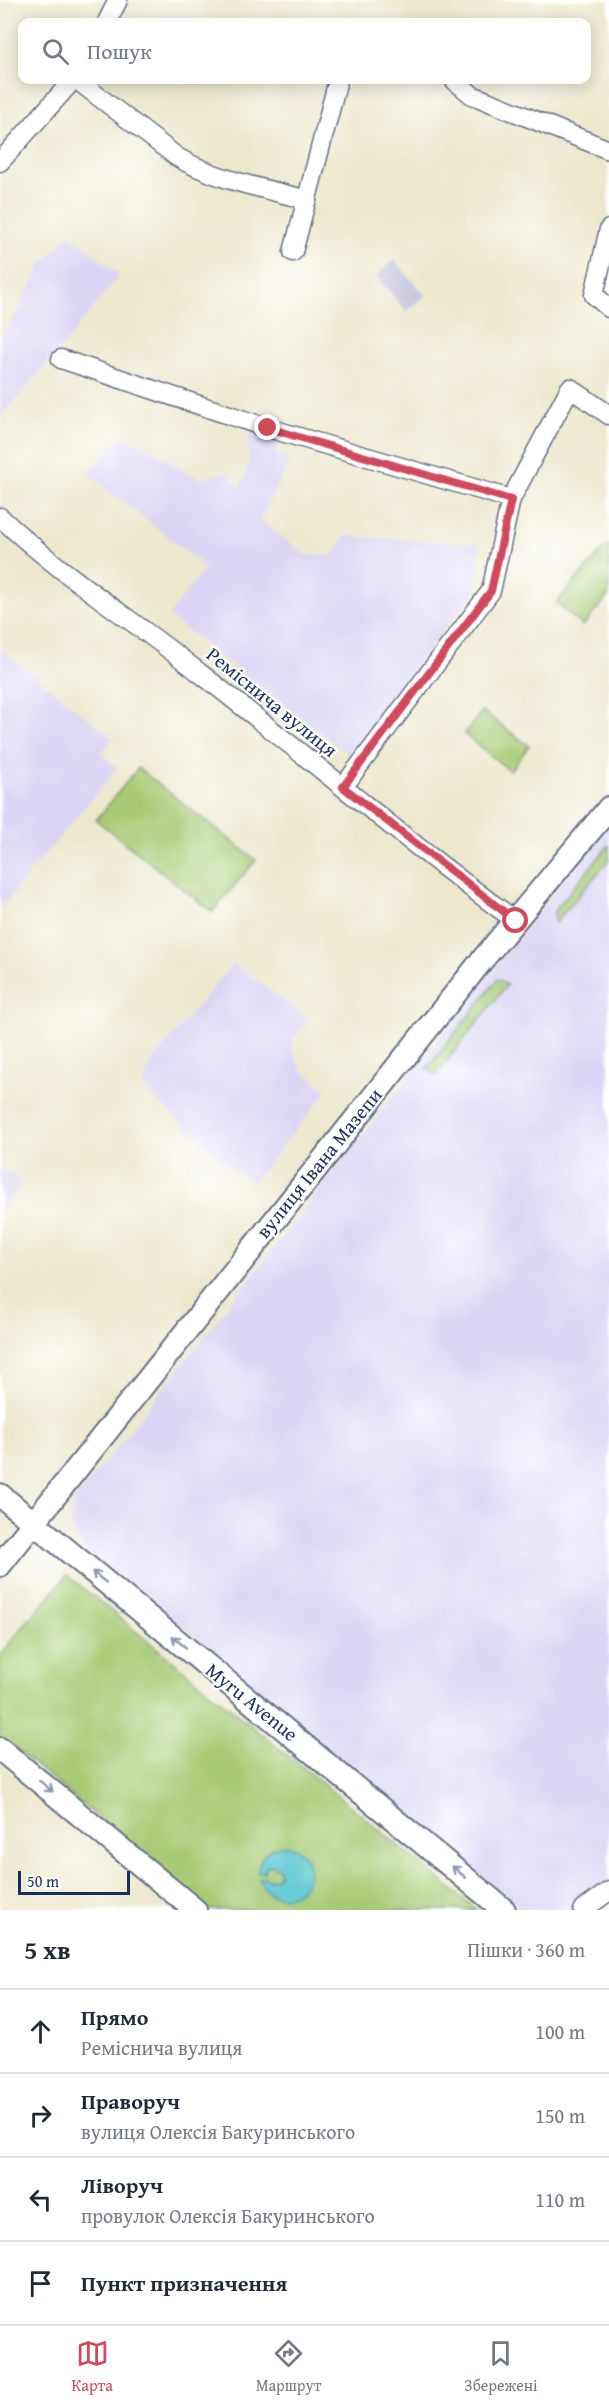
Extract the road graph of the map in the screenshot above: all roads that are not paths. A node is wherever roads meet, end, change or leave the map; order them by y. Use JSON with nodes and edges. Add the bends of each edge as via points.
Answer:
{"nodes":[{"id":1,"x":118,"y":0,"type":"edge"},
{"id":2,"x":109,"y":18,"type":"edge"},
{"id":3,"x":71,"y":84,"type":"edge"},
{"id":4,"x":80,"y":84,"type":"edge"},
{"id":5,"x":337,"y":84,"type":"edge"},
{"id":6,"x":459,"y":84,"type":"edge"},
{"id":7,"x":609,"y":150,"type":"edge"},
{"id":8,"x":0,"y":162,"type":"edge"},
{"id":9,"x":307,"y":200,"type":"junction"},
{"id":10,"x":609,"y":229,"type":"edge"},
{"id":11,"x":293,"y":252,"type":"dead end"},
{"id":12,"x":609,"y":308,"type":"edge"},
{"id":13,"x":61,"y":359,"type":"dead end"},
{"id":14,"x":609,"y":415,"type":"edge"},
{"id":15,"x":511,"y":500,"type":"junction"},
{"id":16,"x":0,"y":518,"type":"edge"},
{"id":17,"x":343,"y":787,"type":"junction"},
{"id":18,"x":609,"y":808,"type":"edge"},
{"id":19,"x":516,"y":921,"type":"junction"},
{"id":20,"x":0,"y":1495,"type":"edge"},
{"id":21,"x":33,"y":1523,"type":"junction"},
{"id":22,"x":0,"y":1565,"type":"edge"},
{"id":23,"x":0,"y":1749,"type":"edge"},
{"id":24,"x":609,"y":1891,"type":"edge"},
{"id":25,"x":195,"y":1910,"type":"edge"},
{"id":26,"x":504,"y":1910,"type":"edge"},
{"id":27,"x":583,"y":1910,"type":"edge"}],
"edges":[{"from":1,"to":2,"type":"street"},
{"from":3,"to":8,"type":"street"},
{"from":4,"to":9,"type":"street","via":[[194,166]]},
{"from":5,"to":9,"type":"street"},
{"from":6,"to":7,"type":"street","via":[[472,95]]},
{"from":9,"to":11,"type":"street"},
{"from":10,"to":12,"type":"street","via":[[594,295]]},
{"from":13,"to":15,"type":"street","via":[[268,428]]},
{"from":14,"to":15,"type":"street","via":[[570,388]]},
{"from":15,"to":17,"type":"street","via":[[491,591]]},
{"from":16,"to":17,"type":"street","name":"Реміснича вулиця","via":[[28,544],[201,673]]},
{"from":17,"to":19,"type":"street","name":"Реміснича вулиця"},
{"from":18,"to":19,"type":"main road","name":"вулиця Івана Мазепи"},
{"from":19,"to":21,"type":"main road","name":"вулиця Івана Мазепи"},
{"from":20,"to":21,"type":"main road","name":"Myru Avenue"},
{"from":21,"to":22,"type":"main road","name":"вулиця Івана Мазепи"},
{"from":26,"to":21,"type":"main road","name":"Myru Avenue","one_way":true},
{"from":23,"to":25,"type":"main road","one_way":true},
{"from":24,"to":27,"type":"street"}]}
